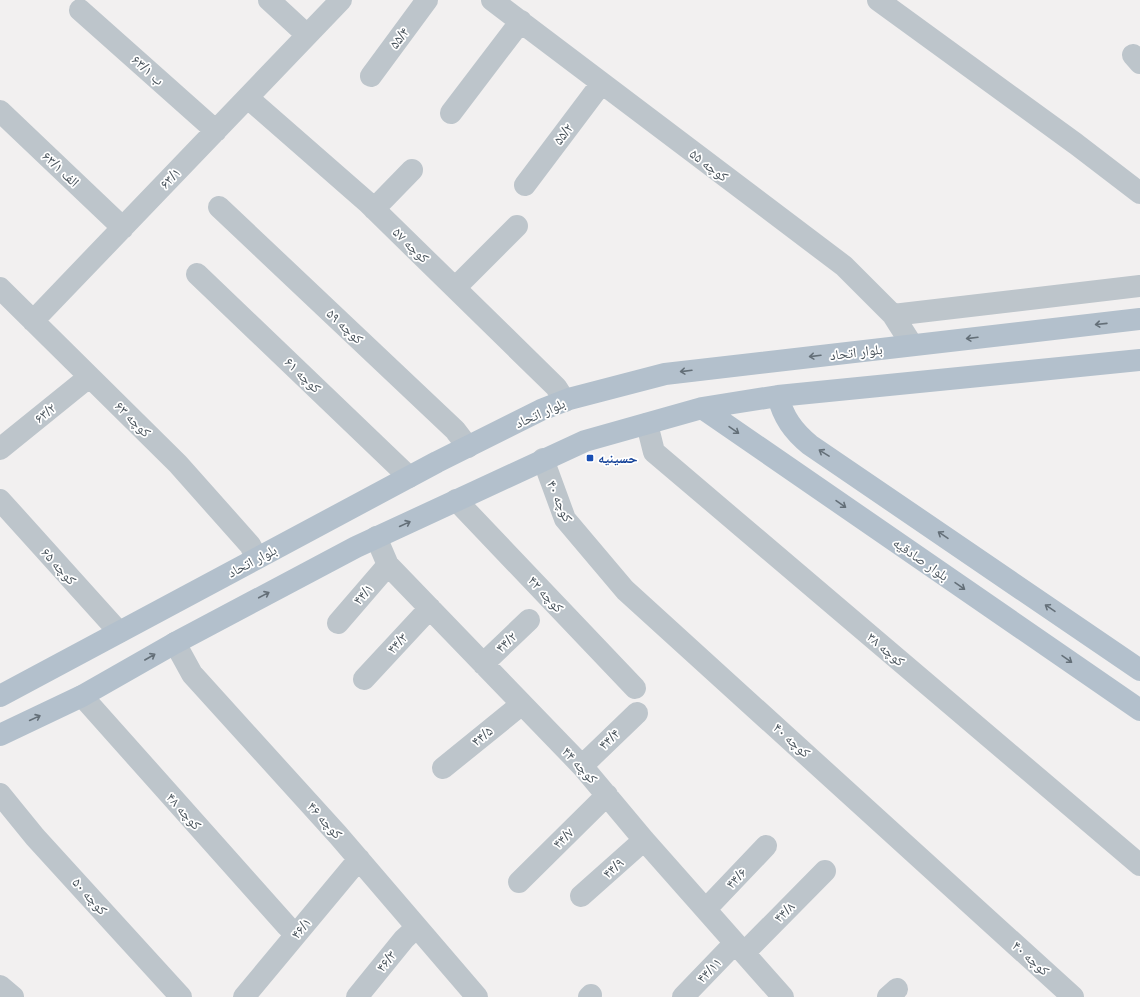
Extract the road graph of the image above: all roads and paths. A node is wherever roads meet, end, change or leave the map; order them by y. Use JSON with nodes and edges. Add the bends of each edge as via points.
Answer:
{"nodes":[{"id":1,"x":269,"y":0,"type":"edge"},
{"id":2,"x":341,"y":0,"type":"edge"},
{"id":3,"x":427,"y":0,"type":"edge"},
{"id":4,"x":492,"y":0,"type":"edge"},
{"id":5,"x":878,"y":0,"type":"edge"},
{"id":6,"x":80,"y":10,"type":"dead end"},
{"id":7,"x":521,"y":21,"type":"junction"},
{"id":8,"x":307,"y":35,"type":"junction"},
{"id":9,"x":371,"y":76,"type":"dead end"},
{"id":10,"x":601,"y":84,"type":"junction"},
{"id":11,"x":248,"y":98,"type":"junction"},
{"id":12,"x":0,"y":111,"type":"edge"},
{"id":13,"x":451,"y":113,"type":"dead end"},
{"id":14,"x":216,"y":131,"type":"junction"},
{"id":15,"x":412,"y":170,"type":"dead end"},
{"id":16,"x":525,"y":185,"type":"dead end"},
{"id":17,"x":1140,"y":193,"type":"edge"},
{"id":18,"x":219,"y":207,"type":"dead end"},
{"id":19,"x":374,"y":209,"type":"junction"},
{"id":20,"x":517,"y":226,"type":"dead end"},
{"id":21,"x":123,"y":228,"type":"junction"},
{"id":22,"x":196,"y":274,"type":"dead end"},
{"id":23,"x":1140,"y":286,"type":"edge"},
{"id":24,"x":0,"y":288,"type":"edge"},
{"id":25,"x":455,"y":288,"type":"junction"},
{"id":26,"x":892,"y":315,"type":"junction"},
{"id":27,"x":1140,"y":320,"type":"edge"},
{"id":28,"x":33,"y":321,"type":"junction"},
{"id":29,"x":912,"y":345,"type":"junction"},
{"id":30,"x":1140,"y":360,"type":"edge"},
{"id":31,"x":89,"y":377,"type":"junction"},
{"id":32,"x":778,"y":396,"type":"junction"},
{"id":33,"x":565,"y":401,"type":"junction"},
{"id":34,"x":702,"y":408,"type":"junction"},
{"id":35,"x":647,"y":424,"type":"junction"},
{"id":36,"x":468,"y":447,"type":"junction"},
{"id":37,"x":0,"y":450,"type":"edge"},
{"id":38,"x":543,"y":459,"type":"junction"},
{"id":39,"x":409,"y":477,"type":"junction"},
{"id":40,"x":0,"y":500,"type":"edge"},
{"id":41,"x":456,"y":500,"type":"junction"},
{"id":42,"x":376,"y":537,"type":"junction"},
{"id":43,"x":257,"y":558,"type":"junction"},
{"id":44,"x":388,"y":565,"type":"junction"},
{"id":45,"x":1011,"y":581,"type":"junction"},
{"id":46,"x":990,"y":606,"type":"junction"},
{"id":47,"x":430,"y":608,"type":"junction"},
{"id":48,"x":529,"y":620,"type":"dead end"},
{"id":49,"x":338,"y":623,"type":"dead end"},
{"id":50,"x":119,"y":632,"type":"junction"},
{"id":51,"x":175,"y":643,"type":"junction"},
{"id":52,"x":483,"y":664,"type":"junction"},
{"id":53,"x":1140,"y":670,"type":"edge"},
{"id":54,"x":364,"y":678,"type":"dead end"},
{"id":55,"x":635,"y":688,"type":"dead end"},
{"id":56,"x":0,"y":696,"type":"edge"},
{"id":57,"x":82,"y":696,"type":"junction"},
{"id":58,"x":522,"y":704,"type":"junction"},
{"id":59,"x":1140,"y":710,"type":"edge"},
{"id":60,"x":637,"y":713,"type":"dead end"},
{"id":61,"x":0,"y":735,"type":"edge"},
{"id":62,"x":582,"y":766,"type":"junction"},
{"id":63,"x":443,"y":768,"type":"dead end"},
{"id":64,"x":0,"y":794,"type":"edge"},
{"id":65,"x":607,"y":794,"type":"junction"},
{"id":66,"x":644,"y":840,"type":"junction"},
{"id":67,"x":766,"y":846,"type":"dead end"},
{"id":68,"x":358,"y":859,"type":"junction"},
{"id":69,"x":1140,"y":865,"type":"edge"},
{"id":70,"x":825,"y":871,"type":"dead end"},
{"id":71,"x":519,"y":882,"type":"dead end"},
{"id":72,"x":581,"y":896,"type":"dead end"},
{"id":73,"x":706,"y":909,"type":"junction"},
{"id":74,"x":287,"y":926,"type":"dead end"},
{"id":75,"x":417,"y":927,"type":"junction"},
{"id":76,"x":740,"y":948,"type":"junction"},
{"id":77,"x":0,"y":986,"type":"edge"},
{"id":78,"x":13,"y":997,"type":"edge"},
{"id":79,"x":181,"y":997,"type":"edge"},
{"id":80,"x":244,"y":997,"type":"edge"},
{"id":81,"x":358,"y":997,"type":"edge"},
{"id":82,"x":477,"y":997,"type":"edge"},
{"id":83,"x":683,"y":997,"type":"edge"},
{"id":84,"x":783,"y":997,"type":"edge"},
{"id":85,"x":1073,"y":997,"type":"edge"}],
"edges":[{"from":1,"to":8,"type":"street"},
{"from":2,"to":8,"type":"street","name":"۶۳/۱"},
{"from":3,"to":9,"type":"street","name":"۵۵/۴"},
{"from":4,"to":7,"type":"street","name":"کوچه ۵۵"},
{"from":5,"to":17,"type":"street"},
{"from":6,"to":14,"type":"street","name":"۶۳/۱ ب"},
{"from":7,"to":10,"type":"street","name":"کوچه ۵۵"},
{"from":7,"to":13,"type":"street"},
{"from":8,"to":11,"type":"street","name":"۶۳/۱"},
{"from":10,"to":16,"type":"street","name":"۵۵/۲"},
{"from":10,"to":26,"type":"street","name":"کوچه ۵۵","via":[[844,266]]},
{"from":11,"to":14,"type":"street","name":"۶۳/۱"},
{"from":11,"to":19,"type":"street","name":"کوچه ۵۷"},
{"from":12,"to":21,"type":"street","name":"۶۳/۱ الف"},
{"from":14,"to":21,"type":"street","name":"۶۳/۱"},
{"from":15,"to":19,"type":"street"},
{"from":18,"to":36,"type":"street","name":"کوچه ۵۹","via":[[455,430]]},
{"from":19,"to":25,"type":"street","name":"کوچه ۵۷"},
{"from":20,"to":25,"type":"street"},
{"from":21,"to":28,"type":"street","name":"۶۳/۱"},
{"from":22,"to":39,"type":"street","name":"کوچه ۶۱"},
{"from":23,"to":26,"type":"street"},
{"from":24,"to":28,"type":"street","name":"کوچه ۶۳"},
{"from":25,"to":33,"type":"street","name":"کوچه ۵۷","via":[[556,387]]},
{"from":26,"to":29,"type":"street","name":"کوچه ۵۵"},
{"from":27,"to":29,"type":"main road","name":"بلوار اتحاد","one_way":true},
{"from":28,"to":31,"type":"street","name":"کوچه ۶۳"},
{"from":29,"to":33,"type":"main road","name":"بلوار اتحاد","one_way":true,"via":[[665,374]]},
{"from":30,"to":32,"type":"main road"},
{"from":31,"to":37,"type":"street","name":"۶۳/۲"},
{"from":31,"to":43,"type":"street","name":"کوچه ۶۳","via":[[178,464],[250,546]]},
{"from":32,"to":34,"type":"main road"},
{"from":45,"to":32,"type":"main road","one_way":true,"via":[[810,445],[794,431],[781,410]]},
{"from":33,"to":36,"type":"main road","name":"بلوار اتحاد","via":[[541,410]]},
{"from":34,"to":35,"type":"main road"},
{"from":34,"to":46,"type":"main road","name":"بلوار صادقیه","one_way":true},
{"from":35,"to":38,"type":"main road","via":[[585,442]]},
{"from":35,"to":69,"type":"street","name":"کوچه ۳۸","via":[[654,452]]},
{"from":36,"to":39,"type":"main road","name":"بلوار اتحاد"},
{"from":38,"to":41,"type":"main road"},
{"from":38,"to":85,"type":"street","name":"کوچه ۴۰","via":[[565,519],[625,590]]},
{"from":39,"to":43,"type":"main road","name":"بلوار اتحاد"},
{"from":40,"to":50,"type":"street","name":"کوچه ۶۵"},
{"from":42,"to":41,"type":"main road","one_way":true},
{"from":41,"to":55,"type":"street","name":"کوچه ۴۲"},
{"from":42,"to":44,"type":"street","name":"کوچه ۴۴"},
{"from":51,"to":42,"type":"main road","one_way":true},
{"from":43,"to":50,"type":"main road","name":"بلوار اتحاد"},
{"from":44,"to":47,"type":"street","name":"کوچه ۴۴"},
{"from":44,"to":49,"type":"street","name":"۴۴/۱"},
{"from":45,"to":46,"type":"main road","via":[[998,586]]},
{"from":53,"to":45,"type":"main road","one_way":true},
{"from":46,"to":59,"type":"main road","name":"بلوار صادقیه","one_way":true},
{"from":47,"to":52,"type":"street","name":"کوچه ۴۴"},
{"from":47,"to":54,"type":"street","name":"۴۴/۳"},
{"from":48,"to":52,"type":"street","name":"۴۴/۲"},
{"from":50,"to":56,"type":"main road","name":"بلوار اتحاد"},
{"from":57,"to":51,"type":"main road","one_way":true},
{"from":51,"to":68,"type":"street","name":"کوچه ۴۶","via":[[192,674]]},
{"from":52,"to":58,"type":"street","name":"کوچه ۴۴"},
{"from":61,"to":57,"type":"main road","one_way":true},
{"from":57,"to":74,"type":"street","name":"کوچه ۴۸"},
{"from":58,"to":62,"type":"street","name":"کوچه ۴۴"},
{"from":58,"to":63,"type":"street","name":"۴۴/۵"},
{"from":60,"to":62,"type":"street","name":"۴۴/۴"},
{"from":62,"to":65,"type":"street","name":"کوچه ۴۴"},
{"from":64,"to":79,"type":"street","name":"کوچه ۵۰","via":[[35,837]]},
{"from":65,"to":66,"type":"street","name":"کوچه ۴۴"},
{"from":65,"to":71,"type":"street","name":"۴۴/۷"},
{"from":66,"to":72,"type":"street","name":"۴۴/۹"},
{"from":66,"to":73,"type":"street","name":"کوچه ۴۴"},
{"from":67,"to":73,"type":"street","name":"۴۴/۶"},
{"from":68,"to":75,"type":"street","name":"کوچه ۴۶"},
{"from":68,"to":80,"type":"street","name":"۴۶/۱"},
{"from":70,"to":76,"type":"street","name":"۴۴/۸"},
{"from":73,"to":76,"type":"street","name":"کوچه ۴۴"},
{"from":75,"to":81,"type":"street","name":"۴۶/۳","via":[[404,939]]},
{"from":75,"to":82,"type":"street","name":"کوچه ۴۶"},
{"from":76,"to":83,"type":"street","name":"۴۴/۱۱"},
{"from":76,"to":84,"type":"street","name":"کوچه ۴۴"},
{"from":77,"to":78,"type":"street"}]}
